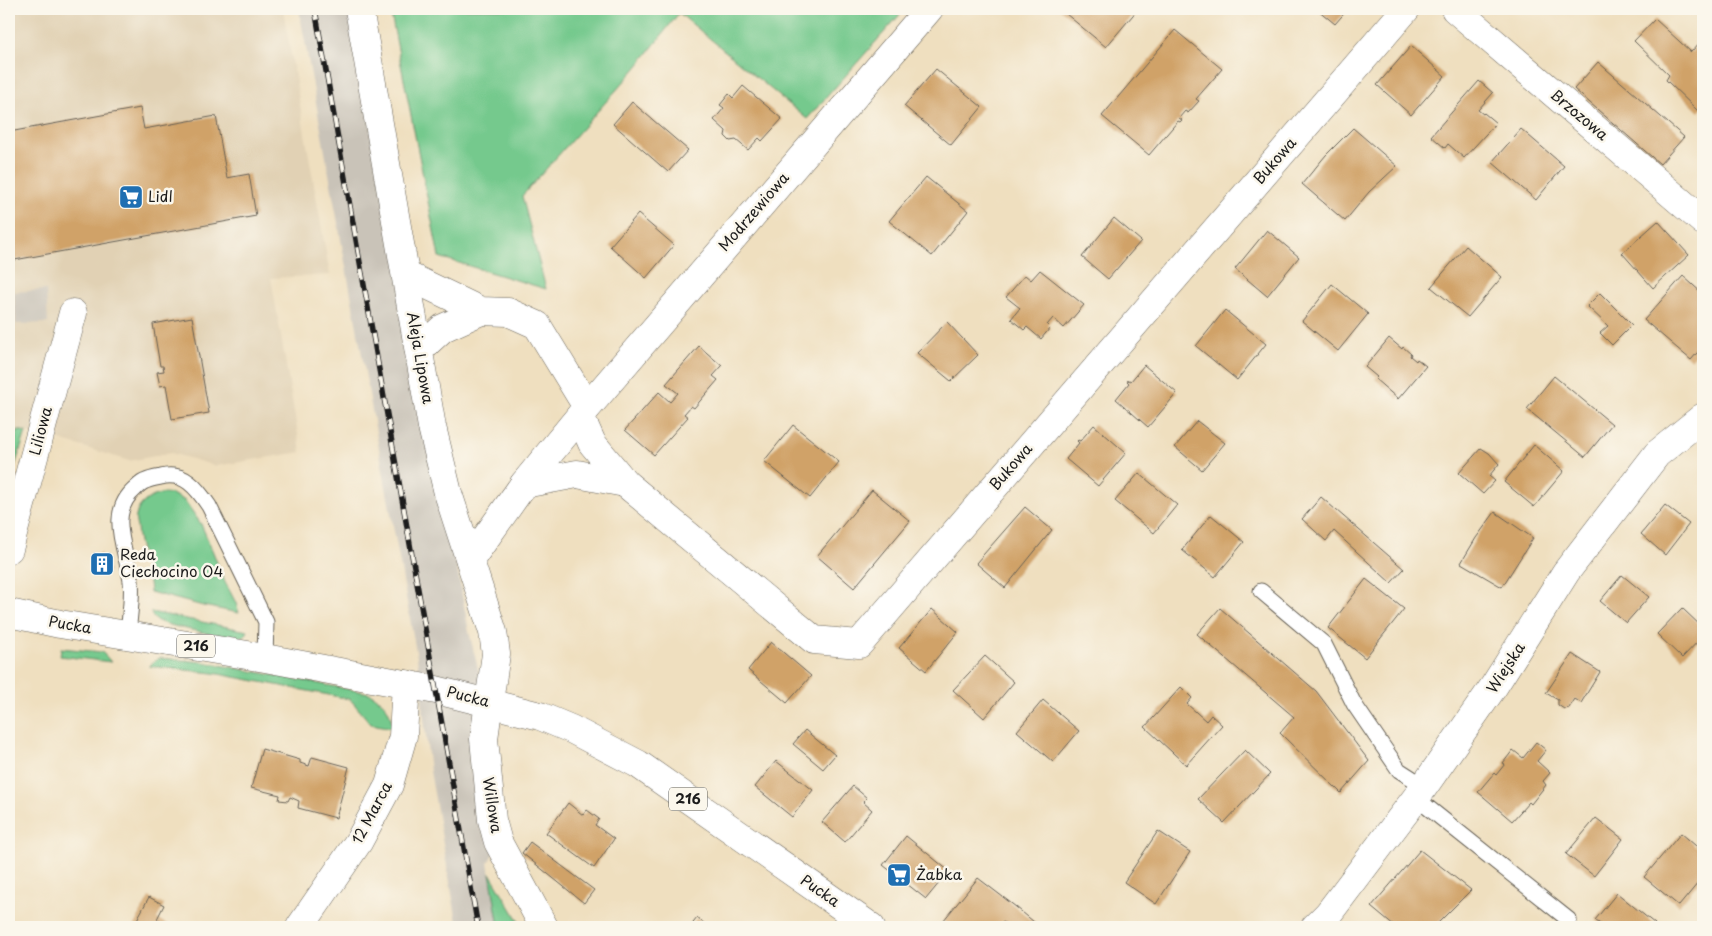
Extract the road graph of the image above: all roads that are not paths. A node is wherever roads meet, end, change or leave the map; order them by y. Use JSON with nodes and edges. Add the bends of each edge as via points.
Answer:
{"nodes":[{"id":1,"x":359,"y":9,"type":"edge"},
{"id":2,"x":929,"y":9,"type":"edge"},
{"id":3,"x":1406,"y":9,"type":"edge"},
{"id":4,"x":1455,"y":9,"type":"edge"},
{"id":5,"x":1703,"y":221,"type":"edge"},
{"id":6,"x":406,"y":275,"type":"junction"},
{"id":7,"x":481,"y":311,"type":"junction"},
{"id":8,"x":73,"y":314,"type":"dead end"},
{"id":9,"x":419,"y":350,"type":"junction"},
{"id":10,"x":583,"y":412,"type":"junction"},
{"id":11,"x":1703,"y":417,"type":"edge"},
{"id":12,"x":625,"y":483,"type":"junction"},
{"id":13,"x":524,"y":484,"type":"junction"},
{"id":14,"x":11,"y":535,"type":"edge"},
{"id":15,"x":470,"y":560,"type":"junction"},
{"id":16,"x":1261,"y":591,"type":"dead end"},
{"id":17,"x":9,"y":614,"type":"edge"},
{"id":18,"x":128,"y":635,"type":"junction"},
{"id":19,"x":265,"y":658,"type":"junction"},
{"id":20,"x":406,"y":684,"type":"junction"},
{"id":21,"x":489,"y":702,"type":"junction"},
{"id":22,"x":1420,"y":792,"type":"junction"},
{"id":23,"x":1569,"y":920,"type":"dead end"},
{"id":24,"x":300,"y":927,"type":"edge"},
{"id":25,"x":544,"y":927,"type":"edge"},
{"id":26,"x":871,"y":927,"type":"edge"},
{"id":27,"x":1315,"y":927,"type":"edge"}],
"edges":[{"from":1,"to":6,"type":"street","name":"Aleja Lipowa"},
{"from":2,"to":10,"type":"street","name":"Modrzewiowa"},
{"from":3,"to":12,"type":"street","name":"Bukowa","via":[[859,644],[814,640]]},
{"from":4,"to":5,"type":"street","name":"Brzozowa"},
{"from":6,"to":7,"type":"street"},
{"from":6,"to":9,"type":"street","name":"Aleja Lipowa"},
{"from":7,"to":9,"type":"street","via":[[443,328]]},
{"from":7,"to":10,"type":"street","name":"Bukowa","via":[[508,312],[538,325]]},
{"from":8,"to":14,"type":"street","name":"Liliowa"},
{"from":9,"to":15,"type":"street","name":"Aleja Lipowa","via":[[432,427],[448,493]]},
{"from":10,"to":12,"type":"street","name":"Bukowa","via":[[592,443]]},
{"from":10,"to":13,"type":"street","name":"Modrzewiowa"},
{"from":11,"to":22,"type":"street","name":"Wiejska","via":[[1657,454],[1572,564],[1494,686]]},
{"from":12,"to":13,"type":"street","via":[[577,474]]},
{"from":13,"to":15,"type":"street","name":"Modrzewiowa"},
{"from":15,"to":21,"type":"street","name":"Aleja Lipowa","via":[[493,632],[496,654]]},
{"from":16,"to":22,"type":"lane","via":[[1324,644],[1354,704],[1399,770]]},
{"from":17,"to":18,"type":"street","name":"Pucka","number":"216"},
{"from":18,"to":19,"type":"street","name":"Pucka","number":"216"},
{"from":18,"to":19,"type":"lane","via":[[131,583],[120,528],[120,509],[128,494],[145,481],[168,475],[190,482],[209,506],[266,622]]},
{"from":19,"to":20,"type":"street","name":"Pucka","number":"216"},
{"from":20,"to":21,"type":"street","name":"Pucka","number":"216"},
{"from":20,"to":24,"type":"street","name":"12 Marca","via":[[402,736],[389,785],[359,841]]},
{"from":21,"to":25,"type":"street","name":"Willowa","via":[[484,739],[492,820],[498,842]]},
{"from":21,"to":26,"type":"street","name":"Pucka","number":"216","via":[[540,716],[638,764]]},
{"from":22,"to":23,"type":"lane"},
{"from":22,"to":27,"type":"street","name":"Wiejska"}]}
